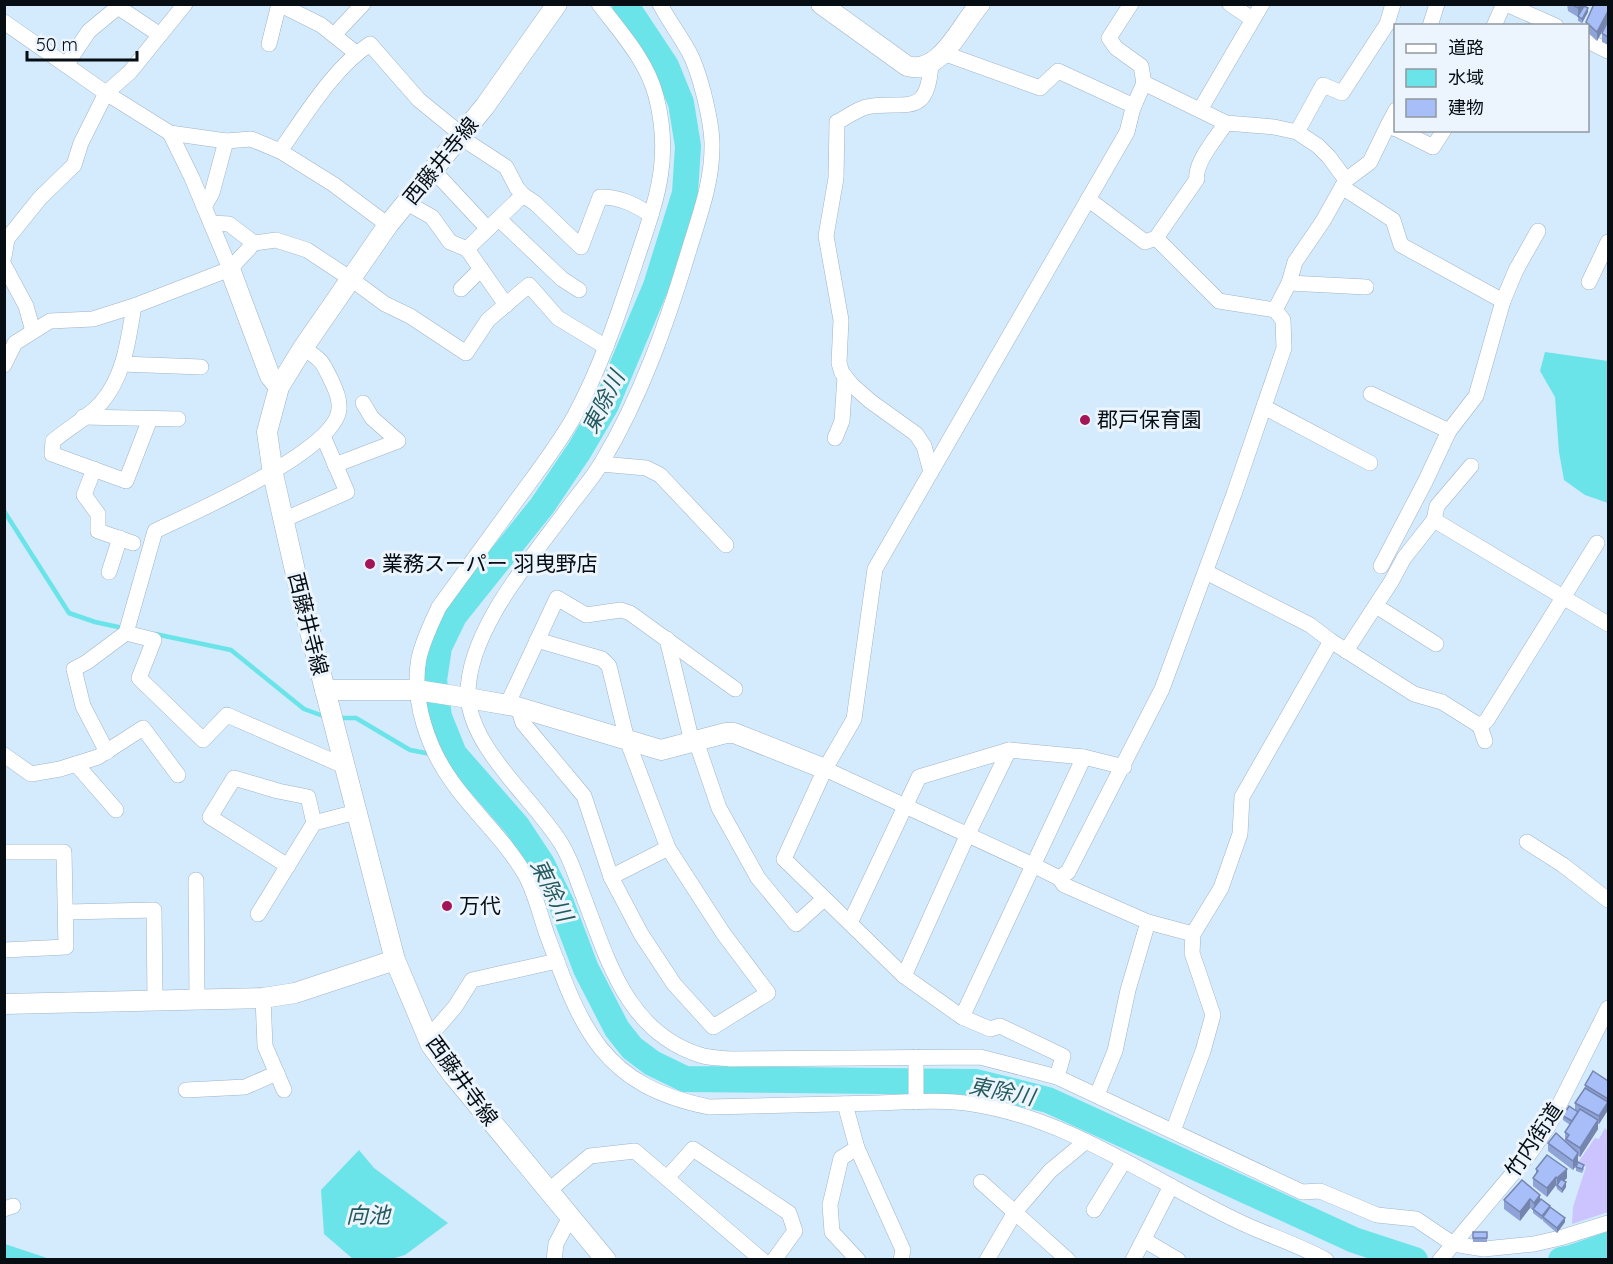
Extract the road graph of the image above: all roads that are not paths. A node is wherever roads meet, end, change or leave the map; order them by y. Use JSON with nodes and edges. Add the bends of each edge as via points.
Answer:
{"nodes":[{"id":1,"x":184,"y":4,"type":"edge"},
{"id":2,"x":363,"y":4,"type":"edge"},
{"id":3,"x":557,"y":4,"type":"edge"},
{"id":4,"x":599,"y":4,"type":"edge"},
{"id":5,"x":660,"y":4,"type":"edge"},
{"id":6,"x":821,"y":4,"type":"edge"},
{"id":7,"x":980,"y":4,"type":"edge"},
{"id":8,"x":1230,"y":4,"type":"edge"},
{"id":9,"x":1262,"y":4,"type":"edge"},
{"id":10,"x":1393,"y":4,"type":"edge"},
{"id":11,"x":1437,"y":4,"type":"edge"},
{"id":12,"x":1506,"y":4,"type":"edge"},
{"id":13,"x":1130,"y":5,"type":"edge"},
{"id":14,"x":1252,"y":19,"type":"junction"},
{"id":15,"x":4,"y":22,"type":"edge"},
{"id":16,"x":1431,"y":24,"type":"edge"},
{"id":17,"x":1495,"y":24,"type":"edge"},
{"id":18,"x":1551,"y":24,"type":"edge"},
{"id":19,"x":160,"y":35,"type":"junction"},
{"id":20,"x":334,"y":35,"type":"junction"},
{"id":21,"x":1589,"y":42,"type":"edge"},
{"id":22,"x":269,"y":44,"type":"dead end"},
{"id":23,"x":1608,"y":51,"type":"edge"},
{"id":24,"x":356,"y":53,"type":"junction"},
{"id":25,"x":937,"y":58,"type":"junction"},
{"id":26,"x":66,"y":65,"type":"junction"},
{"id":27,"x":1144,"y":83,"type":"junction"},
{"id":28,"x":106,"y":93,"type":"junction"},
{"id":29,"x":1134,"y":106,"type":"junction"},
{"id":30,"x":1200,"y":110,"type":"junction"},
{"id":31,"x":1226,"y":123,"type":"junction"},
{"id":32,"x":1394,"y":128,"type":"edge"},
{"id":33,"x":1297,"y":132,"type":"junction"},
{"id":34,"x":1402,"y":132,"type":"edge"},
{"id":35,"x":1443,"y":132,"type":"edge"},
{"id":36,"x":170,"y":133,"type":"junction"},
{"id":37,"x":461,"y":136,"type":"junction"},
{"id":38,"x":226,"y":141,"type":"junction"},
{"id":39,"x":280,"y":151,"type":"junction"},
{"id":40,"x":434,"y":170,"type":"junction"},
{"id":41,"x":1344,"y":184,"type":"junction"},
{"id":42,"x":523,"y":195,"type":"junction"},
{"id":43,"x":1088,"y":199,"type":"junction"},
{"id":44,"x":407,"y":203,"type":"junction"},
{"id":45,"x":204,"y":207,"type":"junction"},
{"id":46,"x":651,"y":214,"type":"junction"},
{"id":47,"x":211,"y":223,"type":"junction"},
{"id":48,"x":494,"y":224,"type":"junction"},
{"id":49,"x":388,"y":225,"type":"junction"},
{"id":50,"x":1538,"y":231,"type":"dead end"},
{"id":51,"x":1156,"y":238,"type":"junction"},
{"id":52,"x":1608,"y":242,"type":"edge"},
{"id":53,"x":254,"y":243,"type":"junction"},
{"id":54,"x":468,"y":249,"type":"junction"},
{"id":55,"x":4,"y":256,"type":"edge"},
{"id":56,"x":4,"y":265,"type":"edge"},
{"id":57,"x":481,"y":269,"type":"junction"},
{"id":58,"x":230,"y":270,"type":"junction"},
{"id":59,"x":351,"y":279,"type":"junction"},
{"id":60,"x":1589,"y":282,"type":"dead end"},
{"id":61,"x":1289,"y":284,"type":"junction"},
{"id":62,"x":1366,"y":287,"type":"dead end"},
{"id":63,"x":461,"y":289,"type":"dead end"},
{"id":64,"x":579,"y":290,"type":"dead end"},
{"id":65,"x":1503,"y":301,"type":"junction"},
{"id":66,"x":506,"y":305,"type":"junction"},
{"id":67,"x":134,"y":306,"type":"junction"},
{"id":68,"x":1275,"y":310,"type":"junction"},
{"id":69,"x":33,"y":332,"type":"junction"},
{"id":70,"x":606,"y":347,"type":"junction"},
{"id":71,"x":303,"y":348,"type":"junction"},
{"id":72,"x":122,"y":364,"type":"junction"},
{"id":73,"x":4,"y":365,"type":"edge"},
{"id":74,"x":201,"y":367,"type":"dead end"},
{"id":75,"x":845,"y":376,"type":"junction"},
{"id":76,"x":279,"y":387,"type":"junction"},
{"id":77,"x":1371,"y":394,"type":"dead end"},
{"id":78,"x":363,"y":403,"type":"dead end"},
{"id":79,"x":1264,"y":407,"type":"junction"},
{"id":80,"x":83,"y":417,"type":"junction"},
{"id":81,"x":150,"y":419,"type":"junction"},
{"id":82,"x":178,"y":419,"type":"dead end"},
{"id":83,"x":1449,"y":431,"type":"junction"},
{"id":84,"x":323,"y":436,"type":"junction"},
{"id":85,"x":835,"y":438,"type":"dead end"},
{"id":86,"x":1370,"y":463,"type":"dead end"},
{"id":87,"x":601,"y":464,"type":"junction"},
{"id":88,"x":335,"y":465,"type":"junction"},
{"id":89,"x":1471,"y":466,"type":"dead end"},
{"id":90,"x":94,"y":469,"type":"junction"},
{"id":91,"x":931,"y":472,"type":"junction"},
{"id":92,"x":273,"y":474,"type":"junction"},
{"id":93,"x":283,"y":520,"type":"junction"},
{"id":94,"x":1434,"y":520,"type":"junction"},
{"id":95,"x":1597,"y":543,"type":"dead end"},
{"id":96,"x":726,"y":545,"type":"dead end"},
{"id":97,"x":1381,"y":566,"type":"dead end"},
{"id":98,"x":109,"y":572,"type":"dead end"},
{"id":99,"x":1206,"y":572,"type":"junction"},
{"id":100,"x":1564,"y":599,"type":"junction"},
{"id":101,"x":1376,"y":606,"type":"junction"},
{"id":102,"x":1608,"y":624,"type":"edge"},
{"id":103,"x":126,"y":633,"type":"junction"},
{"id":104,"x":667,"y":639,"type":"junction"},
{"id":105,"x":537,"y":640,"type":"junction"},
{"id":106,"x":1331,"y":641,"type":"junction"},
{"id":107,"x":1436,"y":644,"type":"dead end"},
{"id":108,"x":1346,"y":651,"type":"junction"},
{"id":109,"x":735,"y":689,"type":"dead end"},
{"id":110,"x":325,"y":690,"type":"junction"},
{"id":111,"x":417,"y":690,"type":"junction"},
{"id":112,"x":468,"y":698,"type":"junction"},
{"id":113,"x":513,"y":706,"type":"junction"},
{"id":114,"x":1480,"y":726,"type":"junction"},
{"id":115,"x":627,"y":740,"type":"junction"},
{"id":116,"x":694,"y":741,"type":"junction"},
{"id":117,"x":1485,"y":741,"type":"dead end"},
{"id":118,"x":1009,"y":750,"type":"junction"},
{"id":119,"x":107,"y":752,"type":"junction"},
{"id":120,"x":4,"y":755,"type":"edge"},
{"id":121,"x":1084,"y":757,"type":"junction"},
{"id":122,"x":75,"y":764,"type":"junction"},
{"id":123,"x":344,"y":766,"type":"junction"},
{"id":124,"x":1124,"y":767,"type":"junction"},
{"id":125,"x":825,"y":769,"type":"junction"},
{"id":126,"x":177,"y":775,"type":"dead end"},
{"id":127,"x":906,"y":805,"type":"junction"},
{"id":128,"x":116,"y":810,"type":"dead end"},
{"id":129,"x":356,"y":812,"type":"junction"},
{"id":130,"x":314,"y":823,"type":"junction"},
{"id":131,"x":968,"y":834,"type":"junction"},
{"id":132,"x":1527,"y":842,"type":"dead end"},
{"id":133,"x":668,"y":848,"type":"junction"},
{"id":134,"x":4,"y":852,"type":"edge"},
{"id":135,"x":1034,"y":865,"type":"junction"},
{"id":136,"x":288,"y":866,"type":"junction"},
{"id":137,"x":611,"y":878,"type":"junction"},
{"id":138,"x":1059,"y":878,"type":"junction"},
{"id":139,"x":196,"y":880,"type":"dead end"},
{"id":140,"x":824,"y":899,"type":"junction"},
{"id":141,"x":1608,"y":900,"type":"edge"},
{"id":142,"x":67,"y":912,"type":"junction"},
{"id":143,"x":258,"y":914,"type":"dead end"},
{"id":144,"x":1148,"y":922,"type":"junction"},
{"id":145,"x":850,"y":923,"type":"junction"},
{"id":146,"x":1193,"y":934,"type":"junction"},
{"id":147,"x":4,"y":950,"type":"edge"},
{"id":148,"x":395,"y":960,"type":"junction"},
{"id":149,"x":557,"y":961,"type":"junction"},
{"id":150,"x":904,"y":976,"type":"junction"},
{"id":151,"x":263,"y":998,"type":"junction"},
{"id":152,"x":197,"y":999,"type":"junction"},
{"id":153,"x":155,"y":1000,"type":"junction"},
{"id":154,"x":4,"y":1004,"type":"edge"},
{"id":155,"x":1608,"y":1008,"type":"edge"},
{"id":156,"x":962,"y":1017,"type":"junction"},
{"id":157,"x":428,"y":1038,"type":"junction"},
{"id":158,"x":916,"y":1061,"type":"junction"},
{"id":159,"x":277,"y":1073,"type":"junction"},
{"id":160,"x":1056,"y":1077,"type":"junction"},
{"id":161,"x":186,"y":1090,"type":"dead end"},
{"id":162,"x":284,"y":1090,"type":"dead end"},
{"id":163,"x":1097,"y":1095,"type":"junction"},
{"id":164,"x":917,"y":1099,"type":"junction"},
{"id":165,"x":845,"y":1104,"type":"junction"},
{"id":166,"x":1173,"y":1131,"type":"junction"},
{"id":167,"x":1085,"y":1142,"type":"junction"},
{"id":168,"x":857,"y":1148,"type":"junction"},
{"id":169,"x":1124,"y":1161,"type":"junction"},
{"id":170,"x":667,"y":1178,"type":"junction"},
{"id":171,"x":981,"y":1182,"type":"dead end"},
{"id":172,"x":1171,"y":1186,"type":"junction"},
{"id":173,"x":548,"y":1191,"type":"junction"},
{"id":174,"x":1094,"y":1210,"type":"dead end"},
{"id":175,"x":1015,"y":1212,"type":"junction"},
{"id":176,"x":570,"y":1217,"type":"junction"},
{"id":177,"x":1608,"y":1223,"type":"edge"},
{"id":178,"x":1143,"y":1240,"type":"junction"},
{"id":179,"x":1447,"y":1251,"type":"edge"},
{"id":180,"x":555,"y":1260,"type":"edge"},
{"id":181,"x":606,"y":1260,"type":"edge"},
{"id":182,"x":762,"y":1260,"type":"edge"},
{"id":183,"x":774,"y":1260,"type":"edge"},
{"id":184,"x":858,"y":1260,"type":"edge"},
{"id":185,"x":901,"y":1260,"type":"edge"},
{"id":186,"x":987,"y":1260,"type":"edge"},
{"id":187,"x":1068,"y":1260,"type":"edge"},
{"id":188,"x":1133,"y":1260,"type":"edge"},
{"id":189,"x":1178,"y":1260,"type":"edge"},
{"id":190,"x":1326,"y":1260,"type":"edge"}],
"edges":[{"from":1,"to":19,"type":"street"},
{"from":2,"to":20,"type":"street"},
{"from":3,"to":37,"type":"main road","name":"西藤井寺線"},
{"from":4,"to":46,"type":"street","via":[[634,50],[656,96],[663,159]]},
{"from":5,"to":87,"type":"street","via":[[691,56],[702,90],[712,141],[710,183],[674,300],[634,401]]},
{"from":6,"to":25,"type":"main road","via":[[907,66],[915,68]]},
{"from":7,"to":25,"type":"main road"},
{"from":8,"to":14,"type":"street"},
{"from":9,"to":14,"type":"street"},
{"from":10,"to":33,"type":"street","via":[[1387,24],[1342,93],[1323,85]]},
{"from":11,"to":16,"type":"street"},
{"from":12,"to":17,"type":"street"},
{"from":12,"to":18,"type":"street"},
{"from":13,"to":27,"type":"street","via":[[1109,38],[1116,48],[1142,66]]},
{"from":14,"to":30,"type":"street"},
{"from":15,"to":26,"type":"street"},
{"from":19,"to":26,"type":"street","via":[[118,7],[89,30]]},
{"from":19,"to":28,"type":"street","via":[[130,72]]},
{"from":20,"to":22,"type":"street","via":[[279,4]]},
{"from":20,"to":24,"type":"street"},
{"from":21,"to":23,"type":"street"},
{"from":24,"to":37,"type":"street","via":[[370,44],[419,100]]},
{"from":24,"to":39,"type":"street"},
{"from":25,"to":29,"type":"street","via":[[1040,88],[1058,71]]},
{"from":25,"to":75,"type":"street","via":[[924,95],[916,103],[867,107],[837,123],[836,178],[826,236],[841,320],[839,363]]},
{"from":26,"to":28,"type":"street"},
{"from":27,"to":29,"type":"street"},
{"from":27,"to":30,"type":"street"},
{"from":28,"to":36,"type":"street"},
{"from":28,"to":55,"type":"street","via":[[74,165],[40,198],[7,239]]},
{"from":29,"to":43,"type":"street","via":[[1127,132]]},
{"from":30,"to":31,"type":"street"},
{"from":31,"to":33,"type":"street"},
{"from":31,"to":51,"type":"street","via":[[1199,163],[1197,179]]},
{"from":32,"to":41,"type":"street","via":[[1370,162]]},
{"from":33,"to":41,"type":"street","via":[[1329,157]]},
{"from":34,"to":35,"type":"street","via":[[1433,147]]},
{"from":36,"to":38,"type":"street"},
{"from":36,"to":45,"type":"street"},
{"from":37,"to":40,"type":"main road","name":"西藤井寺線"},
{"from":37,"to":42,"type":"street","via":[[506,167]]},
{"from":38,"to":39,"type":"street","via":[[251,139]]},
{"from":38,"to":45,"type":"street","via":[[212,193]]},
{"from":39,"to":49,"type":"street"},
{"from":40,"to":44,"type":"main road","name":"西藤井寺線"},
{"from":40,"to":48,"type":"street"},
{"from":41,"to":61,"type":"street","via":[[1295,262]]},
{"from":41,"to":65,"type":"street","via":[[1393,220],[1401,245]]},
{"from":42,"to":46,"type":"street","via":[[581,247],[600,197],[616,197]]},
{"from":42,"to":48,"type":"street"},
{"from":43,"to":51,"type":"street","via":[[1145,242]]},
{"from":43,"to":91,"type":"street"},
{"from":44,"to":49,"type":"main road","name":"西藤井寺線"},
{"from":44,"to":54,"type":"street","via":[[432,217],[450,242]]},
{"from":45,"to":47,"type":"street"},
{"from":46,"to":70,"type":"street"},
{"from":47,"to":53,"type":"street","via":[[229,224]]},
{"from":47,"to":58,"type":"street"},
{"from":48,"to":54,"type":"street"},
{"from":48,"to":64,"type":"street"},
{"from":49,"to":59,"type":"main road","name":"西藤井寺線"},
{"from":50,"to":65,"type":"street"},
{"from":51,"to":68,"type":"street","via":[[1219,301]]},
{"from":52,"to":60,"type":"street"},
{"from":53,"to":58,"type":"street"},
{"from":53,"to":59,"type":"street","via":[[276,240],[307,250]]},
{"from":54,"to":57,"type":"street"},
{"from":56,"to":69,"type":"street","via":[[26,306]]},
{"from":57,"to":63,"type":"street"},
{"from":57,"to":66,"type":"street"},
{"from":58,"to":67,"type":"street"},
{"from":58,"to":76,"type":"main road","via":[[270,376]]},
{"from":59,"to":66,"type":"street","via":[[466,353],[488,320]]},
{"from":59,"to":71,"type":"main road","name":"西藤井寺線"},
{"from":61,"to":62,"type":"street"},
{"from":61,"to":68,"type":"street"},
{"from":65,"to":83,"type":"street","via":[[1476,396]]},
{"from":66,"to":70,"type":"street","via":[[529,285],[558,318]]},
{"from":67,"to":69,"type":"street","via":[[93,320],[50,321]]},
{"from":67,"to":72,"type":"street"},
{"from":68,"to":79,"type":"street","via":[[1283,320],[1284,348]]},
{"from":69,"to":73,"type":"street","via":[[15,343]]},
{"from":70,"to":111,"type":"street","via":[[574,416],[548,457],[439,607],[419,659]]},
{"from":71,"to":76,"type":"main road","name":"西藤井寺線"},
{"from":71,"to":84,"type":"street","via":[[322,361],[337,394],[336,419]]},
{"from":72,"to":74,"type":"street"},
{"from":72,"to":80,"type":"street","via":[[100,404]]},
{"from":75,"to":85,"type":"street","via":[[842,421]]},
{"from":75,"to":91,"type":"street","via":[[870,401],[916,434],[924,446]]},
{"from":76,"to":92,"type":"main road","name":"西藤井寺線","via":[[267,432]]},
{"from":77,"to":83,"type":"street"},
{"from":78,"to":88,"type":"street","via":[[372,418],[398,441]]},
{"from":79,"to":86,"type":"street"},
{"from":79,"to":99,"type":"street"},
{"from":80,"to":81,"type":"street"},
{"from":80,"to":90,"type":"street","via":[[53,441],[52,454]]},
{"from":81,"to":82,"type":"street"},
{"from":81,"to":90,"type":"street","via":[[126,481]]},
{"from":83,"to":97,"type":"street"},
{"from":84,"to":88,"type":"street"},
{"from":84,"to":92,"type":"street"},
{"from":87,"to":96,"type":"street","via":[[646,468],[660,476]]},
{"from":87,"to":112,"type":"street","via":[[521,572],[482,635],[470,669]]},
{"from":88,"to":93,"type":"street","via":[[347,492]]},
{"from":89,"to":94,"type":"street","via":[[1437,506]]},
{"from":90,"to":98,"type":"street","via":[[84,495],[98,514],[98,531],[127,540]]},
{"from":91,"to":125,"type":"street","via":[[875,569],[854,719]]},
{"from":92,"to":93,"type":"main road","name":"西藤井寺線"},
{"from":92,"to":103,"type":"street","via":[[155,531]]},
{"from":93,"to":110,"type":"main road","name":"西藤井寺線"},
{"from":94,"to":100,"type":"street"},
{"from":94,"to":101,"type":"street","via":[[1404,558]]},
{"from":95,"to":100,"type":"street"},
{"from":99,"to":106,"type":"street","via":[[1310,625]]},
{"from":99,"to":124,"type":"street","via":[[1162,689]]},
{"from":100,"to":102,"type":"street"},
{"from":100,"to":114,"type":"street"},
{"from":101,"to":107,"type":"street"},
{"from":101,"to":108,"type":"street"},
{"from":103,"to":119,"type":"street","via":[[74,669],[83,706]]},
{"from":103,"to":123,"type":"street","via":[[154,640],[139,678],[203,741],[227,715]]},
{"from":104,"to":105,"type":"street","via":[[630,613],[621,610],[586,615],[557,598]]},
{"from":104,"to":109,"type":"street"},
{"from":104,"to":116,"type":"street"},
{"from":105,"to":113,"type":"street"},
{"from":105,"to":115,"type":"street","via":[[602,660],[609,666]]},
{"from":106,"to":108,"type":"street"},
{"from":106,"to":146,"type":"street","via":[[1242,797],[1240,834],[1221,888]]},
{"from":108,"to":114,"type":"street","via":[[1414,694],[1442,702]]},
{"from":110,"to":111,"type":"main road"},
{"from":110,"to":123,"type":"main road","name":"西藤井寺線"},
{"from":111,"to":112,"type":"main road"},
{"from":111,"to":149,"type":"street","via":[[434,753],[452,783],[501,840],[526,877]]},
{"from":112,"to":113,"type":"main road"},
{"from":112,"to":158,"type":"street","via":[[484,745],[563,846],[626,997],[640,1018],[656,1032],[701,1056]]},
{"from":113,"to":115,"type":"main road"},
{"from":113,"to":137,"type":"street","via":[[584,796]]},
{"from":114,"to":117,"type":"street"},
{"from":115,"to":116,"type":"main road","via":[[661,750]]},
{"from":115,"to":133,"type":"street"},
{"from":116,"to":125,"type":"main road","via":[[734,733]]},
{"from":116,"to":140,"type":"street","via":[[719,808],[758,878],[796,924]]},
{"from":118,"to":121,"type":"street"},
{"from":118,"to":127,"type":"street","via":[[919,777]]},
{"from":118,"to":131,"type":"street"},
{"from":119,"to":122,"type":"street"},
{"from":119,"to":126,"type":"street","via":[[143,728]]},
{"from":120,"to":122,"type":"street","via":[[31,774]]},
{"from":121,"to":124,"type":"street"},
{"from":121,"to":135,"type":"street"},
{"from":122,"to":128,"type":"street"},
{"from":123,"to":129,"type":"main road","name":"西藤井寺線"},
{"from":124,"to":138,"type":"street","via":[[1068,872]]},
{"from":125,"to":127,"type":"street"},
{"from":125,"to":140,"type":"street","via":[[784,859]]},
{"from":127,"to":131,"type":"street"},
{"from":127,"to":145,"type":"street"},
{"from":129,"to":130,"type":"street"},
{"from":129,"to":148,"type":"main road","name":"西藤井寺線"},
{"from":130,"to":136,"type":"street"},
{"from":130,"to":136,"type":"street","via":[[308,797],[234,778],[210,817]]},
{"from":131,"to":135,"type":"street"},
{"from":131,"to":150,"type":"street"},
{"from":132,"to":141,"type":"street"},
{"from":133,"to":137,"type":"street"},
{"from":133,"to":137,"type":"street","via":[[768,993],[713,1027],[674,984]]},
{"from":134,"to":142,"type":"street","via":[[64,852]]},
{"from":135,"to":138,"type":"street"},
{"from":135,"to":156,"type":"street"},
{"from":136,"to":143,"type":"street"},
{"from":138,"to":144,"type":"street","via":[[1064,885]]},
{"from":139,"to":152,"type":"street"},
{"from":140,"to":145,"type":"street"},
{"from":142,"to":147,"type":"street","via":[[66,947]]},
{"from":142,"to":153,"type":"street","via":[[154,910]]},
{"from":144,"to":146,"type":"street"},
{"from":144,"to":163,"type":"street","via":[[1115,1051]]},
{"from":145,"to":150,"type":"street"},
{"from":146,"to":166,"type":"street","via":[[1192,954],[1213,1015]]},
{"from":148,"to":151,"type":"main road","via":[[295,993]]},
{"from":148,"to":157,"type":"main road","name":"西藤井寺線"},
{"from":149,"to":157,"type":"street","via":[[472,980]]},
{"from":149,"to":165,"type":"street","via":[[597,1046],[620,1070],[661,1093],[709,1107]]},
{"from":150,"to":156,"type":"street"},
{"from":151,"to":152,"type":"main road"},
{"from":151,"to":159,"type":"street","via":[[265,1046]]},
{"from":152,"to":153,"type":"main road"},
{"from":153,"to":154,"type":"main road"},
{"from":155,"to":179,"type":"street","name":"竹内街道","via":[[1549,1125]]},
{"from":156,"to":160,"type":"street","via":[[990,1029],[1000,1026],[1064,1056]]},
{"from":157,"to":173,"type":"main road","name":"西藤井寺線","via":[[453,1075]]},
{"from":158,"to":160,"type":"street","via":[[980,1057]]},
{"from":158,"to":164,"type":"street"},
{"from":159,"to":161,"type":"street","via":[[245,1088]]},
{"from":159,"to":162,"type":"street"},
{"from":160,"to":163,"type":"street"},
{"from":163,"to":166,"type":"street"},
{"from":164,"to":165,"type":"street"},
{"from":164,"to":167,"type":"street","via":[[970,1103],[1007,1111]]},
{"from":165,"to":168,"type":"street"},
{"from":166,"to":179,"type":"street","via":[[1302,1192],[1320,1191],[1377,1215],[1416,1219]]},
{"from":167,"to":169,"type":"street"},
{"from":167,"to":175,"type":"street","via":[[1050,1171]]},
{"from":168,"to":184,"type":"street","via":[[841,1158],[830,1205],[832,1232]]},
{"from":168,"to":185,"type":"street","via":[[903,1250]]},
{"from":169,"to":172,"type":"street"},
{"from":169,"to":174,"type":"street"},
{"from":170,"to":173,"type":"street","via":[[635,1151],[590,1156]]},
{"from":170,"to":182,"type":"street"},
{"from":170,"to":183,"type":"street","via":[[693,1149],[789,1213],[795,1231]]},
{"from":171,"to":175,"type":"street"},
{"from":172,"to":178,"type":"street"},
{"from":172,"to":190,"type":"street","via":[[1243,1224]]},
{"from":173,"to":176,"type":"main road","name":"西藤井寺線"},
{"from":175,"to":186,"type":"street"},
{"from":175,"to":187,"type":"street"},
{"from":176,"to":180,"type":"street","via":[[556,1244]]},
{"from":176,"to":181,"type":"main road","name":"西藤井寺線"},
{"from":177,"to":179,"type":"street","via":[[1534,1244]]},
{"from":178,"to":188,"type":"street"},
{"from":178,"to":189,"type":"street"}]}
